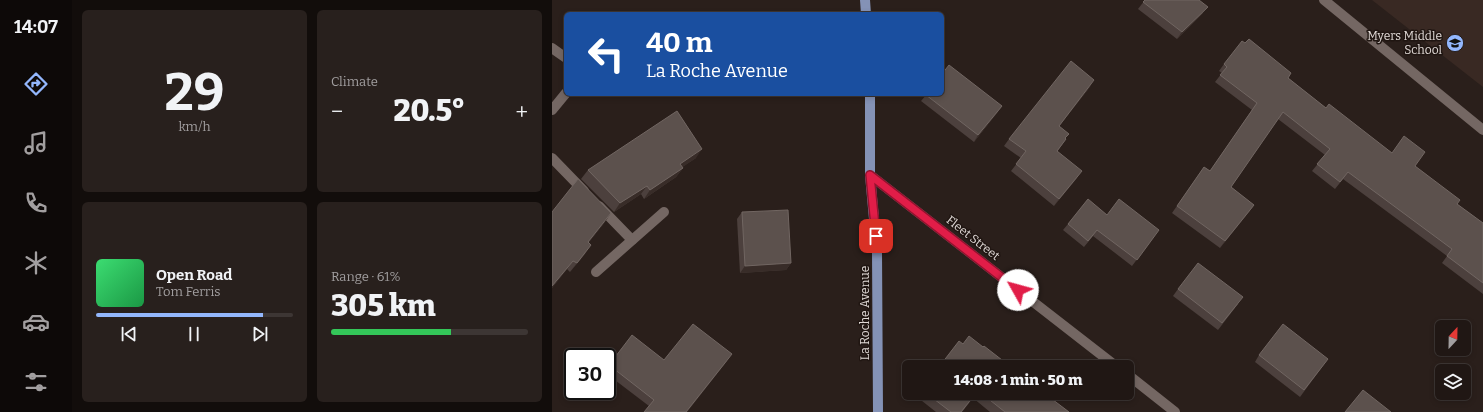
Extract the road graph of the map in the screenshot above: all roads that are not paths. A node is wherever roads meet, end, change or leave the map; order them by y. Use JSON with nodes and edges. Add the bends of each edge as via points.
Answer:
{"nodes":[{"id":1,"x":865,"y":0,"type":"edge"},
{"id":2,"x":1324,"y":0,"type":"edge"},
{"id":3,"x":866,"y":12,"type":"edge"},
{"id":4,"x":552,"y":48,"type":"edge"},
{"id":5,"x":564,"y":57,"type":"edge"},
{"id":6,"x":564,"y":95,"type":"edge"},
{"id":7,"x":870,"y":96,"type":"edge"},
{"id":8,"x":552,"y":110,"type":"edge"},
{"id":9,"x":1483,"y":130,"type":"edge"},
{"id":10,"x":552,"y":158,"type":"edge"},
{"id":11,"x":870,"y":175,"type":"junction"},
{"id":12,"x":664,"y":212,"type":"dead end"},
{"id":13,"x":632,"y":240,"type":"junction"},
{"id":14,"x":596,"y":272,"type":"dead end"},
{"id":15,"x":1108,"y":360,"type":"edge"},
{"id":16,"x":1134,"y":380,"type":"edge"},
{"id":17,"x":878,"y":412,"type":"edge"},
{"id":18,"x":1175,"y":412,"type":"edge"}],
"edges":[{"from":1,"to":3,"type":"main road"},
{"from":2,"to":9,"type":"street"},
{"from":4,"to":5,"type":"street"},
{"from":6,"to":8,"type":"street"},
{"from":7,"to":11,"type":"main road","name":"La Roche Avenue"},
{"from":10,"to":13,"type":"street"},
{"from":11,"to":15,"type":"street","name":"Fleet Street"},
{"from":11,"to":17,"type":"main road","name":"La Roche Avenue","via":[[877,252]]},
{"from":12,"to":13,"type":"street"},
{"from":13,"to":14,"type":"street"},
{"from":16,"to":18,"type":"street"}]}
